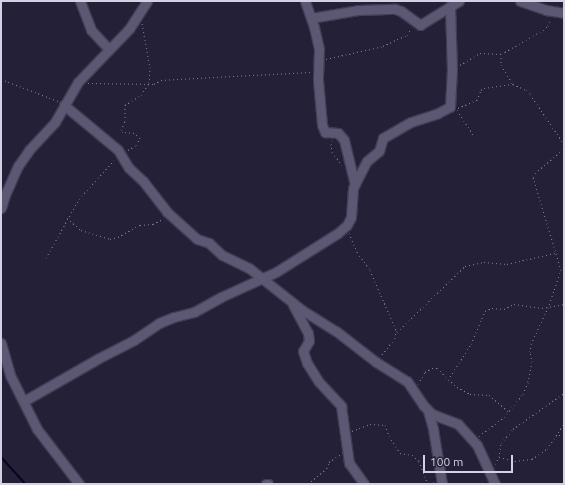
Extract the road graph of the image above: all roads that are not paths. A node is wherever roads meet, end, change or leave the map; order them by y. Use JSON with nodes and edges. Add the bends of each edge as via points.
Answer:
{"nodes":[{"id":1,"x":80,"y":1,"type":"edge"},
{"id":2,"x":147,"y":1,"type":"edge"},
{"id":3,"x":304,"y":1,"type":"edge"},
{"id":4,"x":459,"y":1,"type":"edge"},
{"id":5,"x":520,"y":1,"type":"edge"},
{"id":6,"x":541,"y":1,"type":"edge"},
{"id":7,"x":450,"y":6,"type":"junction"},
{"id":8,"x":547,"y":10,"type":"junction"},
{"id":9,"x":564,"y":13,"type":"edge"},
{"id":10,"x":311,"y":18,"type":"junction"},
{"id":11,"x":109,"y":49,"type":"junction"},
{"id":12,"x":64,"y":104,"type":"junction"},
{"id":13,"x":355,"y":185,"type":"junction"},
{"id":14,"x":1,"y":208,"type":"edge"},
{"id":15,"x":263,"y":279,"type":"junction"},
{"id":16,"x":291,"y":302,"type":"junction"},
{"id":17,"x":1,"y":344,"type":"edge"},
{"id":18,"x":24,"y":402,"type":"junction"},
{"id":19,"x":428,"y":411,"type":"junction"},
{"id":20,"x":79,"y":484,"type":"edge"},
{"id":21,"x":364,"y":484,"type":"edge"},
{"id":22,"x":442,"y":484,"type":"edge"},
{"id":23,"x":495,"y":484,"type":"edge"}],
"edges":[{"from":1,"to":11,"type":"street","via":[[91,30]]},
{"from":2,"to":11,"type":"street","via":[[129,29]]},
{"from":3,"to":10,"type":"street"},
{"from":4,"to":7,"type":"street"},
{"from":5,"to":8,"type":"street"},
{"from":6,"to":8,"type":"street"},
{"from":7,"to":10,"type":"street","via":[[420,25],[401,11],[388,9],[358,10]]},
{"from":7,"to":13,"type":"street","via":[[453,108],[411,122],[384,137],[379,151],[369,158]]},
{"from":8,"to":9,"type":"street"},
{"from":10,"to":13,"type":"street","via":[[320,60],[318,72],[322,125],[325,132],[341,136],[346,146]]},
{"from":11,"to":12,"type":"street","via":[[78,82]]},
{"from":12,"to":14,"type":"street","via":[[55,122],[18,166]]},
{"from":12,"to":15,"type":"street","via":[[109,141],[167,212],[197,239],[209,243],[222,255],[249,268]]},
{"from":13,"to":15,"type":"street","via":[[348,225]]},
{"from":15,"to":16,"type":"street"},
{"from":15,"to":18,"type":"street","via":[[189,314],[159,323],[134,340]]},
{"from":16,"to":19,"type":"street","via":[[407,381]]},
{"from":16,"to":21,"type":"street","via":[[308,333],[305,357],[319,382],[341,406],[350,467]]},
{"from":17,"to":18,"type":"street","via":[[11,377]]},
{"from":18,"to":20,"type":"street","via":[[37,429]]},
{"from":19,"to":22,"type":"street"},
{"from":19,"to":23,"type":"street","via":[[458,424],[473,440]]}]}
